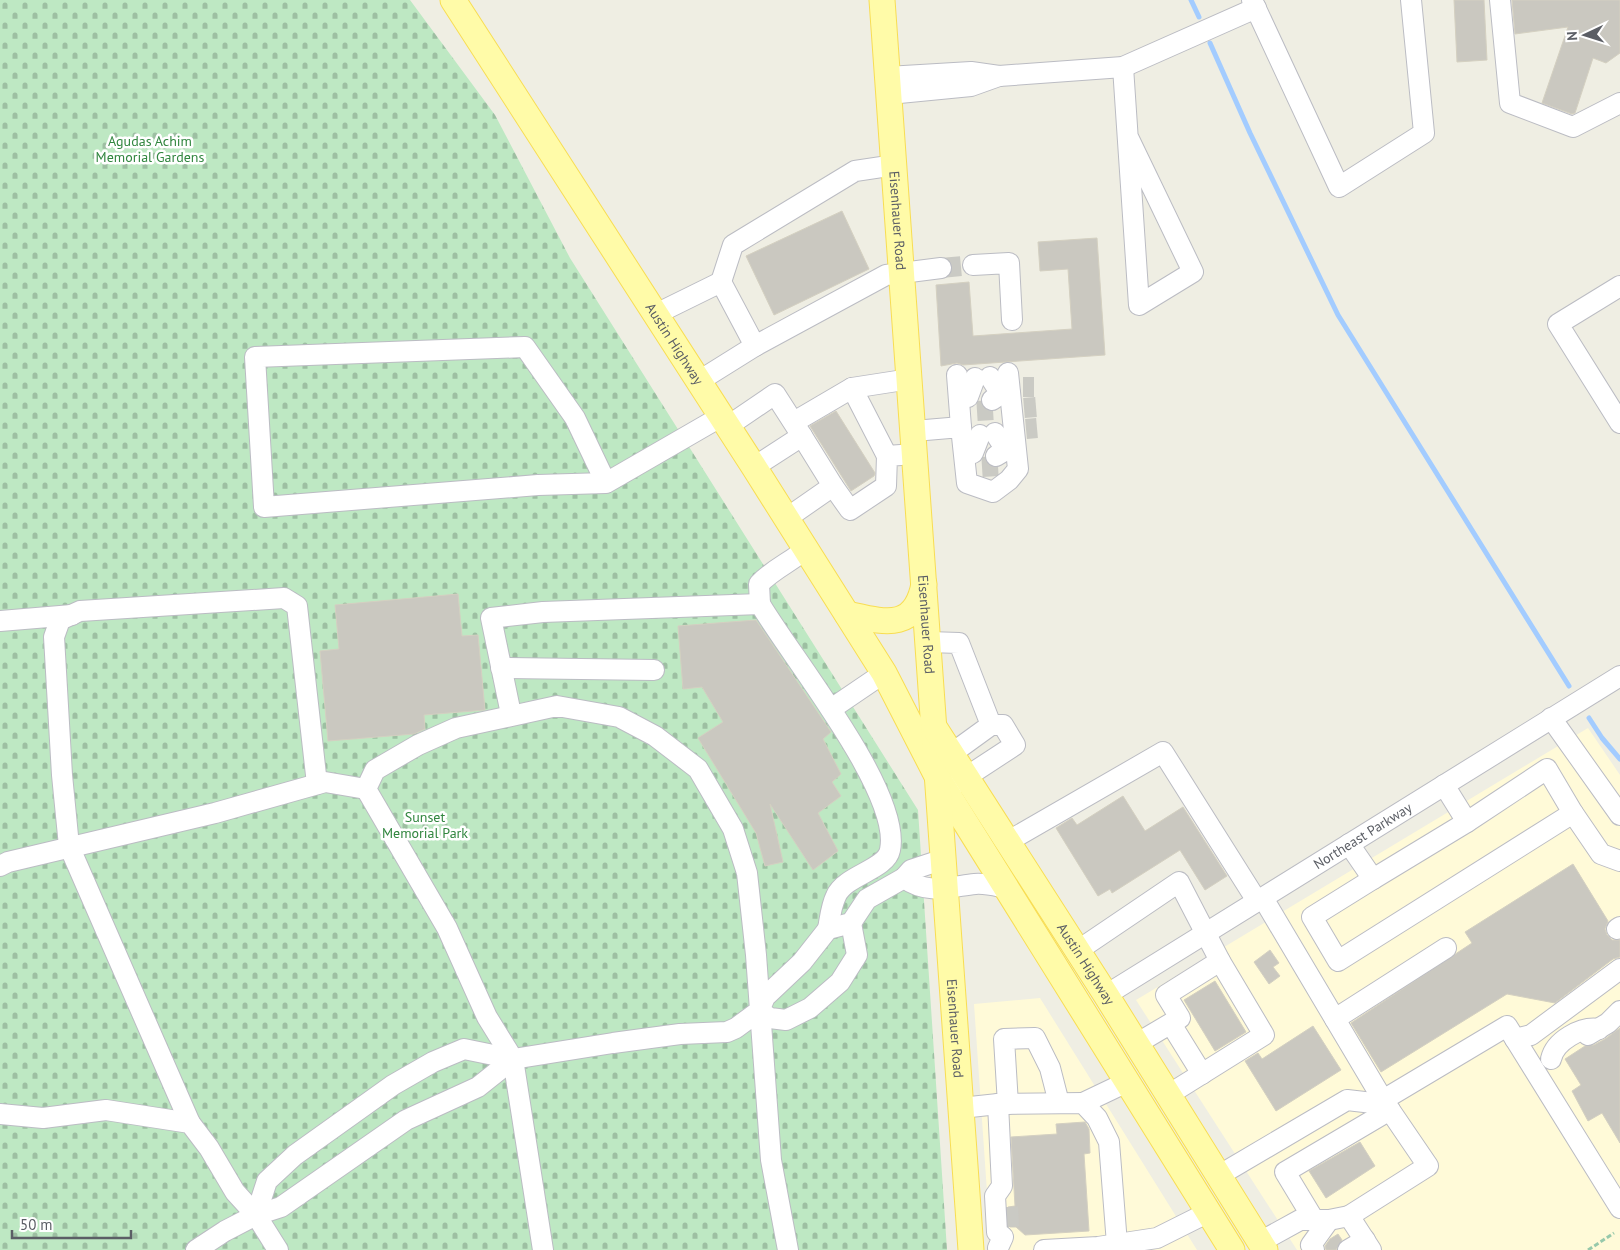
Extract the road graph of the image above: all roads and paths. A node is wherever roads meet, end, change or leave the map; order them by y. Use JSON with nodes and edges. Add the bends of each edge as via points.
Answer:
{"nodes":[{"id":1,"x":453,"y":0,"type":"edge"},
{"id":2,"x":882,"y":0,"type":"edge"},
{"id":3,"x":1411,"y":0,"type":"edge"},
{"id":4,"x":1500,"y":0,"type":"edge"},
{"id":5,"x":1254,"y":4,"type":"edge"},
{"id":6,"x":1123,"y":67,"type":"junction"},
{"id":7,"x":888,"y":85,"type":"junction"},
{"id":8,"x":1620,"y":103,"type":"edge"},
{"id":9,"x":1128,"y":137,"type":"junction"},
{"id":10,"x":894,"y":165,"type":"junction"},
{"id":11,"x":973,"y":265,"type":"tunnel mouth"},
{"id":12,"x":941,"y":268,"type":"tunnel mouth"},
{"id":13,"x":902,"y":272,"type":"junction"},
{"id":14,"x":721,"y":282,"type":"junction"},
{"id":15,"x":1620,"y":286,"type":"edge"},
{"id":16,"x":656,"y":314,"type":"junction"},
{"id":17,"x":1012,"y":320,"type":"dead end"},
{"id":18,"x":755,"y":346,"type":"junction"},
{"id":19,"x":910,"y":379,"type":"junction"},
{"id":20,"x":699,"y":381,"type":"junction"},
{"id":21,"x":852,"y":388,"type":"junction"},
{"id":22,"x":725,"y":421,"type":"junction"},
{"id":23,"x":1620,"y":423,"type":"edge"},
{"id":24,"x":961,"y":427,"type":"junction"},
{"id":25,"x":798,"y":429,"type":"junction"},
{"id":26,"x":914,"y":442,"type":"junction"},
{"id":27,"x":887,"y":456,"type":"junction"},
{"id":28,"x":754,"y":467,"type":"junction"},
{"id":29,"x":606,"y":483,"type":"junction"},
{"id":30,"x":833,"y":486,"type":"junction"},
{"id":31,"x":787,"y":518,"type":"junction"},
{"id":32,"x":806,"y":549,"type":"junction"},
{"id":33,"x":924,"y":581,"type":"junction"},
{"id":34,"x":760,"y":604,"type":"junction"},
{"id":35,"x":847,"y":614,"type":"junction"},
{"id":36,"x":72,"y":615,"type":"junction"},
{"id":37,"x":0,"y":621,"type":"edge"},
{"id":38,"x":929,"y":642,"type":"junction"},
{"id":39,"x":502,"y":668,"type":"junction"},
{"id":40,"x":654,"y":670,"type":"dead end"},
{"id":41,"x":1620,"y":676,"type":"edge"},
{"id":42,"x":889,"y":681,"type":"junction"},
{"id":43,"x":831,"y":709,"type":"junction"},
{"id":44,"x":511,"y":714,"type":"junction"},
{"id":45,"x":1551,"y":718,"type":"junction"},
{"id":46,"x":992,"y":726,"type":"junction"},
{"id":47,"x":935,"y":729,"type":"junction"},
{"id":48,"x":951,"y":754,"type":"junction"},
{"id":49,"x":950,"y":783,"type":"junction"},
{"id":50,"x":317,"y":784,"type":"junction"},
{"id":51,"x":1444,"y":785,"type":"junction"},
{"id":52,"x":366,"y":789,"type":"junction"},
{"id":53,"x":1573,"y":813,"type":"junction"},
{"id":54,"x":1620,"y":815,"type":"edge"},
{"id":55,"x":1467,"y":822,"type":"junction"},
{"id":56,"x":1007,"y":842,"type":"junction"},
{"id":57,"x":1349,"y":844,"type":"junction"},
{"id":58,"x":70,"y":846,"type":"junction"},
{"id":59,"x":944,"y":859,"type":"junction"},
{"id":60,"x":1620,"y":861,"type":"edge"},
{"id":61,"x":0,"y":866,"type":"edge"},
{"id":62,"x":904,"y":878,"type":"junction"},
{"id":63,"x":1373,"y":879,"type":"junction"},
{"id":64,"x":1006,"y":888,"type":"junction"},
{"id":65,"x":946,"y":890,"type":"junction"},
{"id":66,"x":1260,"y":899,"type":"junction"},
{"id":67,"x":851,"y":922,"type":"junction"},
{"id":68,"x":828,"y":929,"type":"junction"},
{"id":69,"x":1207,"y":933,"type":"junction"},
{"id":70,"x":1446,"y":948,"type":"dead end"},
{"id":71,"x":1077,"y":951,"type":"junction"},
{"id":72,"x":1220,"y":961,"type":"junction"},
{"id":73,"x":1618,"y":975,"type":"edge"},
{"id":74,"x":1106,"y":995,"type":"junction"},
{"id":75,"x":759,"y":1011,"type":"junction"},
{"id":76,"x":1620,"y":1011,"type":"edge"},
{"id":77,"x":1335,"y":1019,"type":"junction"},
{"id":78,"x":1171,"y":1024,"type":"junction"},
{"id":79,"x":1599,"y":1029,"type":"junction"},
{"id":80,"x":1515,"y":1039,"type":"junction"},
{"id":81,"x":1582,"y":1040,"type":"dead end"},
{"id":82,"x":1136,"y":1044,"type":"junction"},
{"id":83,"x":513,"y":1059,"type":"junction"},
{"id":84,"x":1549,"y":1060,"type":"junction"},
{"id":85,"x":1202,"y":1074,"type":"junction"},
{"id":86,"x":1127,"y":1082,"type":"junction"},
{"id":87,"x":1168,"y":1095,"type":"junction"},
{"id":88,"x":1060,"y":1103,"type":"junction"},
{"id":89,"x":1083,"y":1103,"type":"junction"},
{"id":90,"x":1003,"y":1104,"type":"junction"},
{"id":91,"x":1386,"y":1105,"type":"junction"},
{"id":92,"x":961,"y":1108,"type":"junction"},
{"id":93,"x":0,"y":1114,"type":"edge"},
{"id":94,"x":190,"y":1123,"type":"junction"},
{"id":95,"x":1218,"y":1176,"type":"junction"},
{"id":96,"x":1002,"y":1186,"type":"junction"},
{"id":97,"x":1008,"y":1207,"type":"tunnel mouth"},
{"id":98,"x":1620,"y":1208,"type":"edge"},
{"id":99,"x":1208,"y":1212,"type":"junction"},
{"id":100,"x":256,"y":1215,"type":"junction"},
{"id":101,"x":1349,"y":1216,"type":"junction"},
{"id":102,"x":1322,"y":1220,"type":"junction"},
{"id":103,"x":1614,"y":1233,"type":"dead end"},
{"id":104,"x":1006,"y":1241,"type":"edge"},
{"id":105,"x":1117,"y":1244,"type":"junction"},
{"id":106,"x":1262,"y":1246,"type":"edge"},
{"id":107,"x":1361,"y":1247,"type":"edge"},
{"id":108,"x":971,"y":1248,"type":"edge"},
{"id":109,"x":196,"y":1250,"type":"edge"},
{"id":110,"x":278,"y":1250,"type":"edge"},
{"id":111,"x":543,"y":1250,"type":"edge"},
{"id":112,"x":788,"y":1250,"type":"edge"},
{"id":113,"x":1044,"y":1250,"type":"edge"},
{"id":114,"x":1232,"y":1250,"type":"edge"},
{"id":115,"x":1314,"y":1250,"type":"edge"},
{"id":116,"x":1588,"y":1250,"type":"edge"}],
"edges":[{"from":1,"to":16,"type":"main road","name":"Austin Highway"},
{"from":2,"to":7,"type":"main road","name":"Eisenhauer Road"},
{"from":3,"to":5,"type":"street","via":[[1424,133],[1339,187]]},
{"from":4,"to":8,"type":"street","via":[[1510,103],[1573,127]]},
{"from":5,"to":6,"type":"street"},
{"from":6,"to":7,"type":"street","via":[[999,76],[971,86]]},
{"from":6,"to":9,"type":"street"},
{"from":7,"to":10,"type":"main road","name":"Eisenhauer Road"},
{"from":9,"to":9,"type":"street","via":[[1133,216],[1139,305],[1193,272]]},
{"from":10,"to":13,"type":"main road","name":"Eisenhauer Road"},
{"from":10,"to":14,"type":"street","via":[[855,171],[733,245]]},
{"from":11,"to":17,"type":"street","via":[[1009,263]]},
{"from":12,"to":13,"type":"street"},
{"from":13,"to":18,"type":"street","via":[[886,275]]},
{"from":13,"to":19,"type":"main road","name":"Eisenhauer Road"},
{"from":14,"to":16,"type":"street"},
{"from":14,"to":18,"type":"street"},
{"from":15,"to":23,"type":"street","via":[[1558,324]]},
{"from":16,"to":20,"type":"main road","name":"Austin Highway"},
{"from":18,"to":20,"type":"street"},
{"from":19,"to":21,"type":"street"},
{"from":19,"to":26,"type":"main road","name":"Eisenhauer Road"},
{"from":20,"to":22,"type":"main road","name":"Austin Highway"},
{"from":21,"to":25,"type":"street"},
{"from":21,"to":27,"type":"street"},
{"from":22,"to":25,"type":"street","via":[[775,394]]},
{"from":22,"to":28,"type":"main road","name":"Austin Highway"},
{"from":22,"to":29,"type":"street"},
{"from":24,"to":24,"type":"street","via":[[991,393],[993,448]]},
{"from":24,"to":26,"type":"street"},
{"from":25,"to":28,"type":"street"},
{"from":25,"to":30,"type":"street"},
{"from":26,"to":27,"type":"street"},
{"from":26,"to":33,"type":"main road","name":"Eisenhauer Road"},
{"from":27,"to":30,"type":"street","via":[[886,486],[850,510]]},
{"from":28,"to":31,"type":"main road","name":"Austin Highway"},
{"from":29,"to":29,"type":"street","via":[[575,418],[524,347],[255,357],[264,507],[538,485]]},
{"from":30,"to":31,"type":"street"},
{"from":31,"to":32,"type":"main road","name":"Austin Highway"},
{"from":32,"to":34,"type":"street","via":[[792,561],[770,572],[759,584]]},
{"from":32,"to":35,"type":"main road","name":"Austin Highway"},
{"from":33,"to":35,"type":"main road","via":[[921,598],[906,618],[890,622]]},
{"from":33,"to":38,"type":"main road","name":"Eisenhauer Road"},
{"from":34,"to":39,"type":"street","via":[[543,612],[490,618]]},
{"from":34,"to":43,"type":"street"},
{"from":35,"to":42,"type":"main road","name":"Austin Highway"},
{"from":36,"to":37,"type":"street"},
{"from":36,"to":50,"type":"street","via":[[80,611],[284,598],[297,606]]},
{"from":36,"to":58,"type":"street","via":[[60,620],[54,637],[62,775]]},
{"from":38,"to":46,"type":"street","via":[[959,643]]},
{"from":38,"to":47,"type":"main road","name":"Eisenhauer Road"},
{"from":39,"to":40,"type":"street"},
{"from":39,"to":44,"type":"street"},
{"from":41,"to":45,"type":"street","name":"Northeast Parkway"},
{"from":42,"to":43,"type":"street"},
{"from":42,"to":47,"type":"main road","name":"Austin Highway"},
{"from":42,"to":49,"type":"main road","name":"Austin Highway"},
{"from":43,"to":68,"type":"street","via":[[870,776],[887,814],[891,834],[890,852],[878,865],[853,878],[836,894]]},
{"from":44,"to":52,"type":"street","via":[[456,728],[418,745],[375,770]]},
{"from":44,"to":75,"type":"street","via":[[557,706],[619,716],[655,736],[698,769],[733,829],[747,873]]},
{"from":45,"to":51,"type":"street","name":"Northeast Parkway"},
{"from":45,"to":54,"type":"street"},
{"from":46,"to":48,"type":"street"},
{"from":46,"to":49,"type":"street","via":[[1003,725],[1015,745]]},
{"from":47,"to":48,"type":"main road","name":"Austin Highway"},
{"from":47,"to":49,"type":"main road","name":"Eisenhauer Road"},
{"from":48,"to":49,"type":"main road","name":"Austin Highway"},
{"from":49,"to":56,"type":"main road","name":"Austin Highway"},
{"from":49,"to":59,"type":"main road","name":"Eisenhauer Road"},
{"from":49,"to":64,"type":"main road","name":"Austin Highway"},
{"from":50,"to":52,"type":"street","via":[[325,782]]},
{"from":50,"to":58,"type":"street","via":[[215,813]]},
{"from":51,"to":55,"type":"street"},
{"from":51,"to":57,"type":"street","name":"Northeast Parkway"},
{"from":52,"to":83,"type":"street","via":[[447,928],[487,1017]]},
{"from":53,"to":55,"type":"street","via":[[1547,769]]},
{"from":53,"to":60,"type":"street","via":[[1601,854]]},
{"from":53,"to":63,"type":"street","via":[[1338,961],[1312,917]]},
{"from":55,"to":63,"type":"street"},
{"from":56,"to":66,"type":"street","via":[[1163,752]]},
{"from":56,"to":71,"type":"main road","name":"Austin Highway"},
{"from":57,"to":63,"type":"street"},
{"from":57,"to":66,"type":"street","name":"Northeast Parkway"},
{"from":58,"to":61,"type":"street"},
{"from":58,"to":94,"type":"street"},
{"from":59,"to":62,"type":"street","via":[[911,870]]},
{"from":59,"to":65,"type":"main road","name":"Eisenhauer Road"},
{"from":62,"to":65,"type":"street","via":[[921,888]]},
{"from":62,"to":67,"type":"street","via":[[867,899]]},
{"from":64,"to":65,"type":"street","via":[[976,884]]},
{"from":64,"to":86,"type":"main road","name":"Austin Highway"},
{"from":65,"to":92,"type":"main road","name":"Eisenhauer Road"},
{"from":66,"to":69,"type":"street","name":"Northeast Parkway"},
{"from":66,"to":77,"type":"street"},
{"from":67,"to":68,"type":"street"},
{"from":67,"to":75,"type":"street","via":[[857,955],[840,982],[810,1008],[786,1020],[770,1018]]},
{"from":68,"to":75,"type":"street","via":[[802,962],[765,997]]},
{"from":69,"to":71,"type":"street","via":[[1179,882]]},
{"from":69,"to":72,"type":"street"},
{"from":69,"to":74,"type":"street","name":"Northeast Parkway"},
{"from":70,"to":77,"type":"street"},
{"from":71,"to":74,"type":"main road","name":"Austin Highway"},
{"from":72,"to":78,"type":"street","via":[[1166,994],[1180,1018]]},
{"from":72,"to":85,"type":"street","via":[[1264,1036]]},
{"from":73,"to":80,"type":"street","via":[[1531,1035]]},
{"from":74,"to":82,"type":"main road","name":"Austin Highway"},
{"from":75,"to":83,"type":"street","via":[[727,1032],[680,1034]]},
{"from":75,"to":112,"type":"street","via":[[771,1160]]},
{"from":76,"to":79,"type":"street"},
{"from":77,"to":91,"type":"street"},
{"from":78,"to":82,"type":"street"},
{"from":78,"to":85,"type":"street"},
{"from":79,"to":81,"type":"street"},
{"from":79,"to":84,"type":"street","via":[[1580,1031],[1554,1048]]},
{"from":80,"to":84,"type":"street"},
{"from":80,"to":91,"type":"street","via":[[1507,1026]]},
{"from":82,"to":87,"type":"main road","name":"Austin Highway"},
{"from":83,"to":100,"type":"street","via":[[478,1087],[406,1120],[281,1207]]},
{"from":83,"to":100,"type":"street","via":[[464,1049],[393,1085],[295,1155],[267,1181]]},
{"from":83,"to":111,"type":"street"},
{"from":84,"to":98,"type":"street"},
{"from":85,"to":87,"type":"street"},
{"from":86,"to":89,"type":"street"},
{"from":86,"to":99,"type":"main road","name":"Austin Highway"},
{"from":87,"to":95,"type":"main road","name":"Austin Highway"},
{"from":88,"to":89,"type":"street"},
{"from":88,"to":90,"type":"street"},
{"from":88,"to":90,"type":"street","via":[[1050,1068],[1035,1038],[1004,1039]]},
{"from":89,"to":105,"type":"street","via":[[1097,1118],[1109,1142]]},
{"from":90,"to":92,"type":"street"},
{"from":90,"to":96,"type":"street"},
{"from":91,"to":95,"type":"street","via":[[1347,1100]]},
{"from":91,"to":101,"type":"street","via":[[1428,1166]]},
{"from":91,"to":102,"type":"street","via":[[1285,1172]]},
{"from":92,"to":108,"type":"main road","name":"Eisenhauer Road"},
{"from":93,"to":94,"type":"street","via":[[43,1118],[106,1110]]},
{"from":94,"to":100,"type":"street","via":[[209,1148],[234,1192]]},
{"from":95,"to":106,"type":"main road","name":"Austin Highway"},
{"from":96,"to":97,"type":"street"},
{"from":96,"to":104,"type":"street","via":[[995,1196],[998,1232]]},
{"from":99,"to":105,"type":"street","via":[[1157,1238]]},
{"from":99,"to":114,"type":"main road","name":"Austin Highway"},
{"from":100,"to":109,"type":"street"},
{"from":100,"to":110,"type":"street"},
{"from":101,"to":102,"type":"street"},
{"from":101,"to":107,"type":"street"},
{"from":102,"to":106,"type":"street","via":[[1300,1220]]},
{"from":102,"to":115,"type":"street","via":[[1311,1245]]},
{"from":103,"to":116,"type":"path"},
{"from":104,"to":108,"type":"street"},
{"from":105,"to":113,"type":"street"}]}
